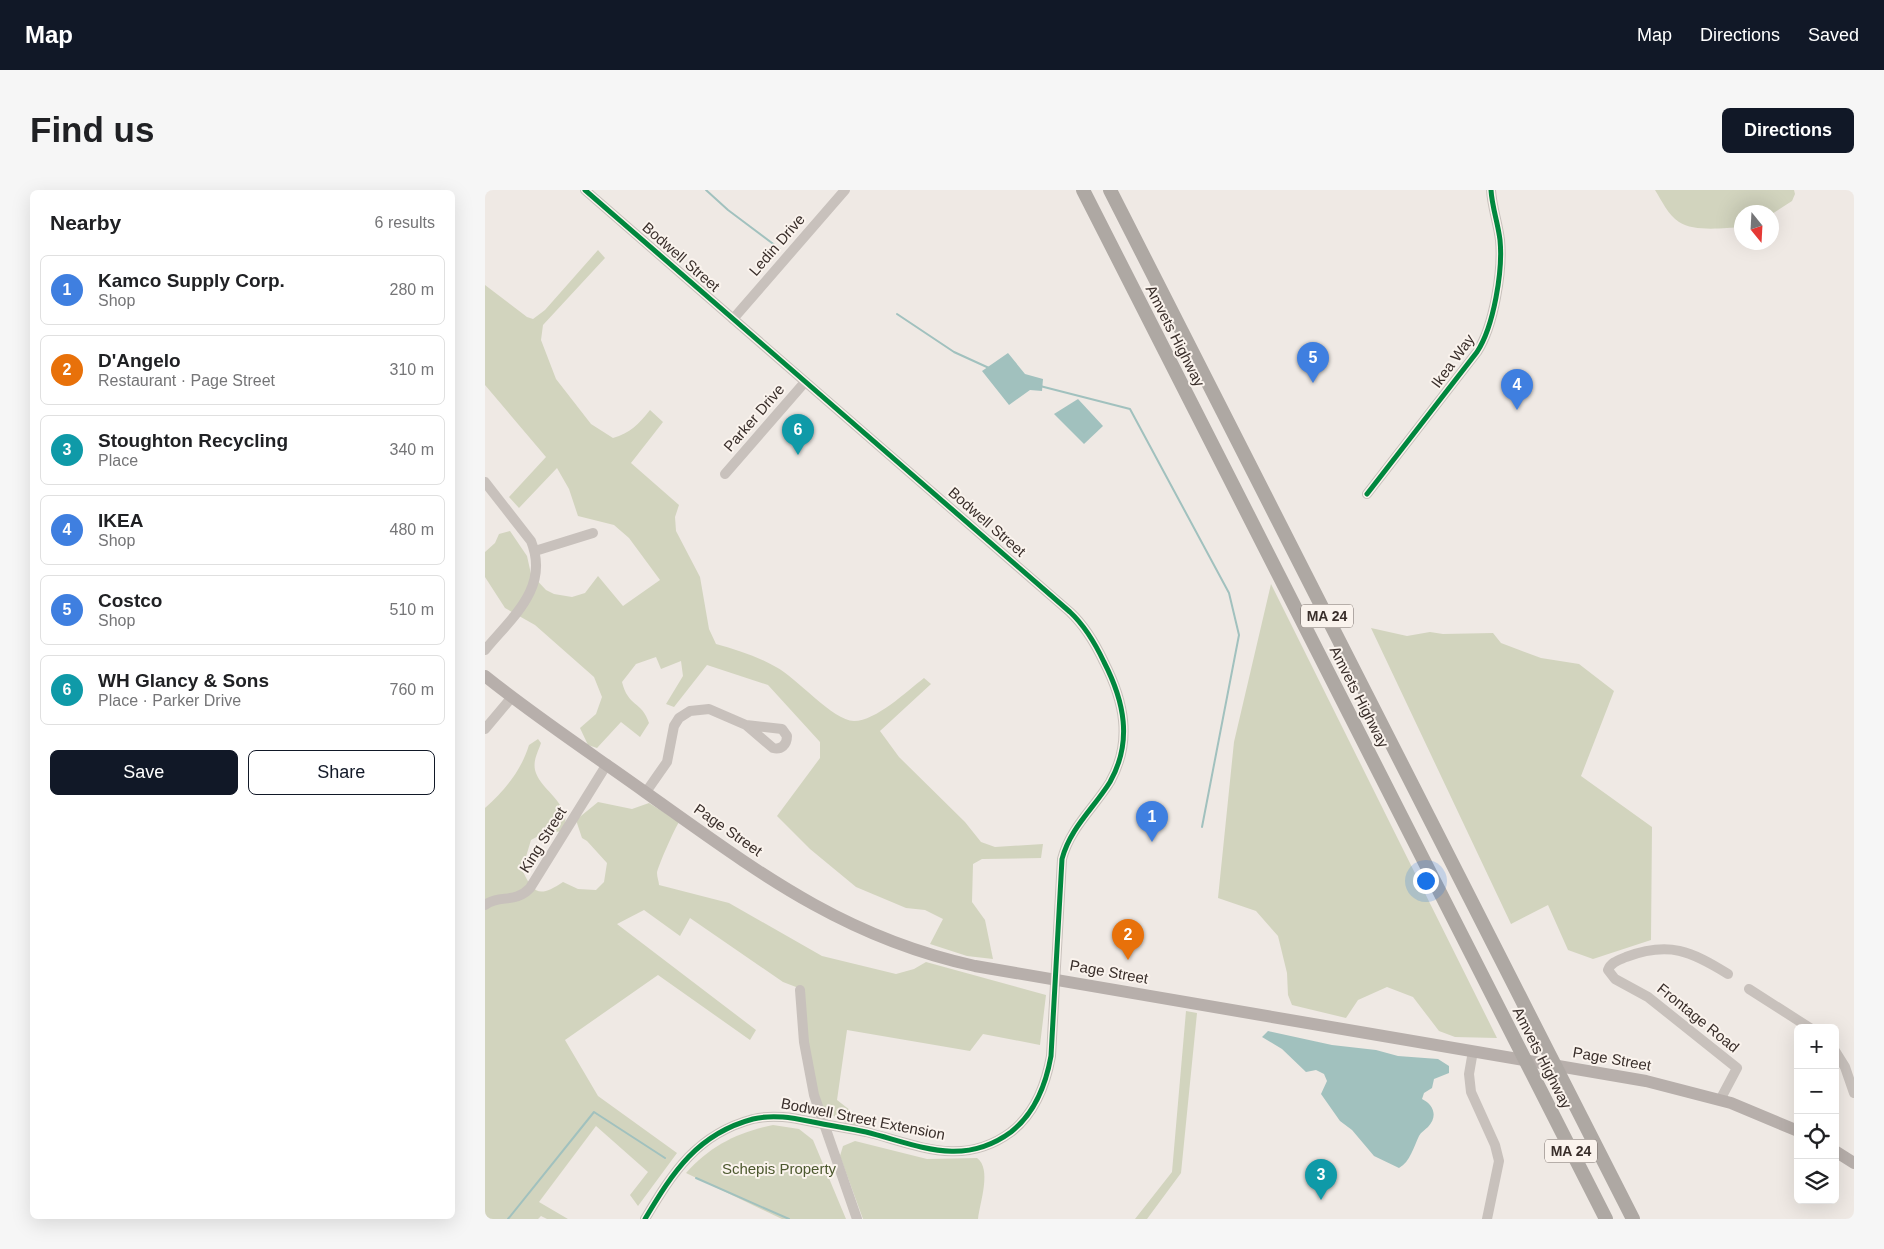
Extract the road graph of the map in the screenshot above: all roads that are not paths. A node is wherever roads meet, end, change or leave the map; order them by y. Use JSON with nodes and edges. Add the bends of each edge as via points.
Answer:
{"nodes":[{"id":1,"x":585,"y":190,"type":"edge"},
{"id":2,"x":845,"y":190,"type":"edge"},
{"id":3,"x":1083,"y":190,"type":"edge"},
{"id":4,"x":1110,"y":190,"type":"edge"},
{"id":5,"x":1491,"y":190,"type":"edge"},
{"id":6,"x":733,"y":319,"type":"junction"},
{"id":7,"x":805,"y":382,"type":"junction"},
{"id":8,"x":725,"y":474,"type":"dead end"},
{"id":9,"x":485,"y":482,"type":"edge"},
{"id":10,"x":1367,"y":494,"type":"dead end"},
{"id":11,"x":593,"y":533,"type":"dead end"},
{"id":12,"x":535,"y":551,"type":"junction"},
{"id":13,"x":485,"y":650,"type":"edge"},
{"id":14,"x":485,"y":676,"type":"edge"},
{"id":15,"x":512,"y":697,"type":"junction"},
{"id":16,"x":746,"y":725,"type":"junction"},
{"id":17,"x":770,"y":726,"type":"junction"},
{"id":18,"x":485,"y":729,"type":"edge"},
{"id":19,"x":763,"y":739,"type":"junction"},
{"id":20,"x":607,"y":764,"type":"junction"},
{"id":21,"x":644,"y":790,"type":"junction"},
{"id":22,"x":485,"y":905,"type":"edge"},
{"id":23,"x":1728,"y":974,"type":"dead end"},
{"id":24,"x":1056,"y":980,"type":"junction"},
{"id":25,"x":1749,"y":989,"type":"dead end"},
{"id":26,"x":800,"y":990,"type":"dead end"},
{"id":27,"x":1804,"y":1024,"type":"edge"},
{"id":28,"x":1473,"y":1051,"type":"junction"},
{"id":29,"x":1839,"y":1057,"type":"edge"},
{"id":30,"x":1854,"y":1093,"type":"edge"},
{"id":31,"x":1720,"y":1100,"type":"junction"},
{"id":32,"x":822,"y":1124,"type":"junction"},
{"id":33,"x":1794,"y":1129,"type":"edge"},
{"id":34,"x":1839,"y":1154,"type":"edge"},
{"id":35,"x":1854,"y":1163,"type":"edge"},
{"id":36,"x":645,"y":1219,"type":"edge"},
{"id":37,"x":857,"y":1219,"type":"edge"},
{"id":38,"x":1487,"y":1219,"type":"edge"},
{"id":39,"x":1606,"y":1219,"type":"edge"},
{"id":40,"x":1633,"y":1219,"type":"edge"}],
"edges":[{"from":1,"to":6,"type":"street","name":"Bodwell Street"},
{"from":2,"to":6,"type":"street","name":"Ledin Drive"},
{"from":3,"to":39,"type":"highway","name":"Amvets Highway","number":"MA 24"},
{"from":4,"to":40,"type":"highway","name":"Amvets Highway","number":"MA 24"},
{"from":5,"to":10,"type":"street","name":"Ikea Way","via":[[1500,251],[1488,332],[1477,352]]},
{"from":6,"to":7,"type":"street","name":"Bodwell Street"},
{"from":7,"to":8,"type":"street","name":"Parker Drive"},
{"from":7,"to":24,"type":"street","name":"Bodwell Street","via":[[1070,612],[1090,635],[1116,685],[1124,715],[1122,752],[1111,780],[1075,829],[1064,851],[1060,870]]},
{"from":9,"to":12,"type":"street","via":[[526,533]]},
{"from":11,"to":12,"type":"street"},
{"from":12,"to":13,"type":"street","via":[[537,570],[532,591]]},
{"from":14,"to":15,"type":"main road","name":"Page Street"},
{"from":15,"to":18,"type":"street"},
{"from":15,"to":20,"type":"main road","name":"Page Street"},
{"from":16,"to":17,"type":"street"},
{"from":16,"to":19,"type":"street"},
{"from":16,"to":21,"type":"street","via":[[709,710],[690,711],[679,718],[674,726],[666,764]]},
{"from":17,"to":19,"type":"street","via":[[762,730]]},
{"from":17,"to":19,"type":"street","via":[[785,731],[786,743],[776,748]]},
{"from":20,"to":21,"type":"main road","name":"Page Street"},
{"from":20,"to":22,"type":"street","name":"King Street","via":[[530,888],[517,898],[493,900]]},
{"from":21,"to":24,"type":"main road","name":"Page Street","via":[[781,887],[851,924],[947,959]]},
{"from":23,"to":31,"type":"street","name":"Frontage Road","via":[[1697,956],[1671,949],[1651,950],[1609,966],[1609,974],[1648,997],[1737,1068]]},
{"from":24,"to":28,"type":"main road","name":"Page Street"},
{"from":24,"to":32,"type":"street","name":"Bodwell Street Extension","via":[[1047,1074],[1028,1113],[1014,1129],[999,1139],[976,1149],[943,1152]]},
{"from":25,"to":27,"type":"street"},
{"from":26,"to":32,"type":"street","via":[[807,1058]]},
{"from":28,"to":31,"type":"main road","name":"Page Street","via":[[1647,1081]]},
{"from":28,"to":38,"type":"street","via":[[1469,1074],[1471,1092],[1499,1161]]},
{"from":29,"to":30,"type":"street"},
{"from":31,"to":33,"type":"main road","name":"Page Street"},
{"from":32,"to":36,"type":"street","name":"Bodwell Street Extension","via":[[773,1116],[721,1131],[679,1165]]},
{"from":32,"to":37,"type":"street"},
{"from":34,"to":35,"type":"main road"}]}
